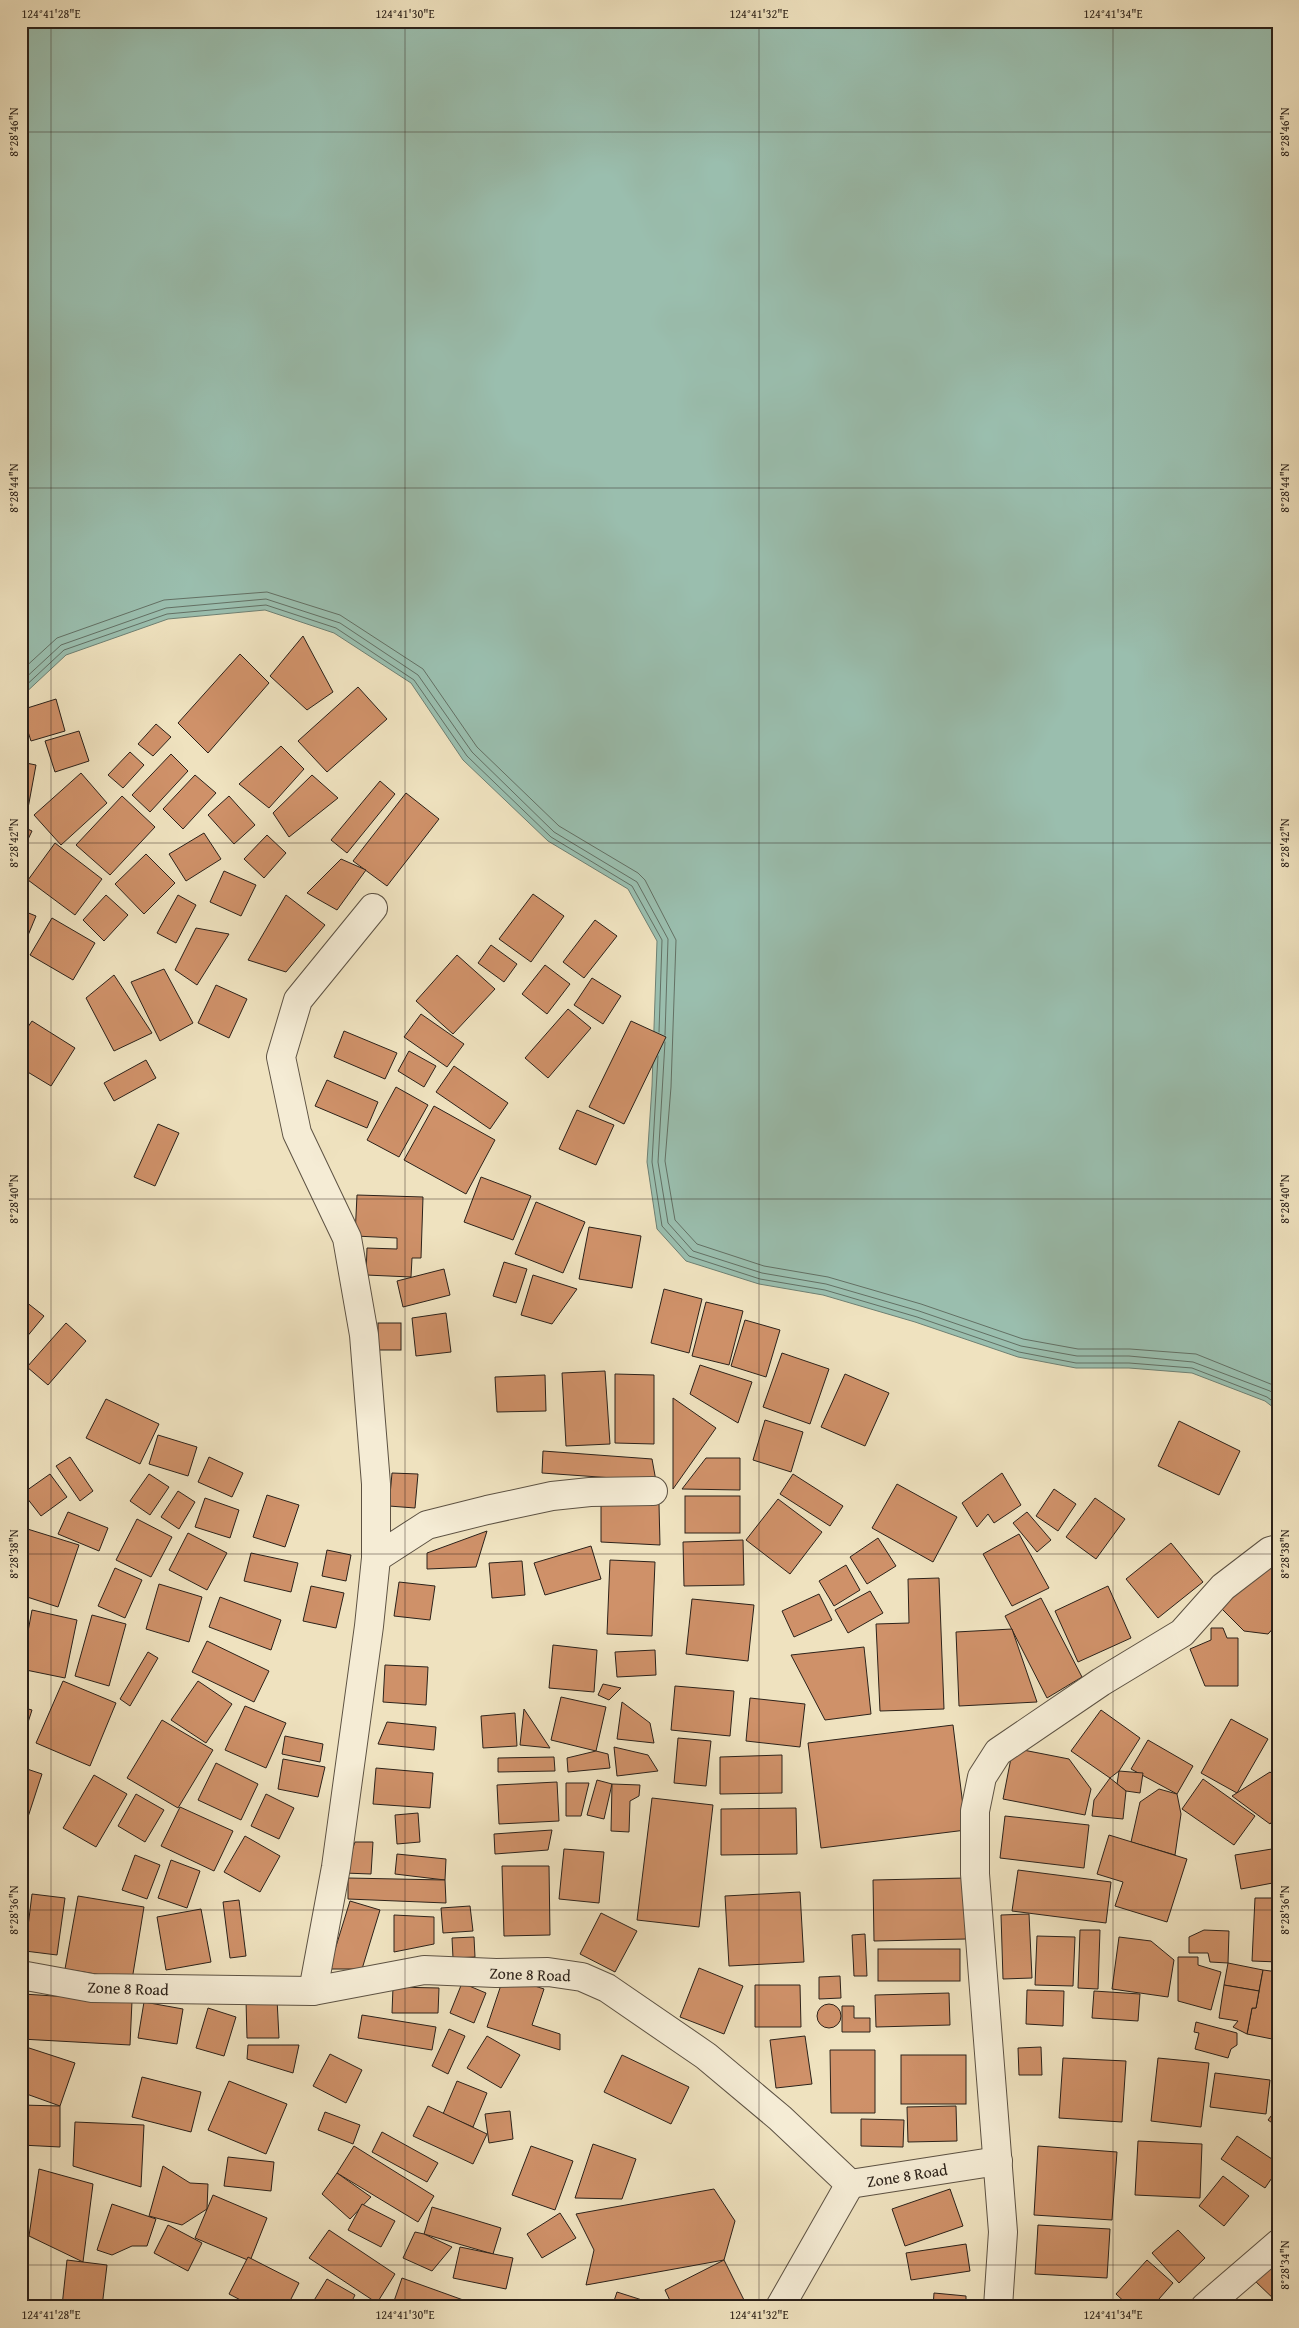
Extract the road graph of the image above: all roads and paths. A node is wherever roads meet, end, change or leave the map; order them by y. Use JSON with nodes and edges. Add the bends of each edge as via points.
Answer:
{"nodes":[{"id":1,"x":372,"y":908,"type":"dead end"},
{"id":2,"x":653,"y":1491,"type":"dead end"},
{"id":3,"x":1278,"y":1549,"type":"edge"},
{"id":4,"x":376,"y":1558,"type":"junction"},
{"id":5,"x":21,"y":1975,"type":"edge"},
{"id":6,"x":313,"y":1991,"type":"junction"},
{"id":7,"x":998,"y":2160,"type":"junction"},
{"id":8,"x":850,"y":2184,"type":"junction"},
{"id":9,"x":1278,"y":2244,"type":"edge"},
{"id":10,"x":780,"y":2307,"type":"edge"},
{"id":11,"x":998,"y":2307,"type":"edge"},
{"id":12,"x":1204,"y":2307,"type":"edge"}],
"edges":[{"from":1,"to":4,"type":"street","via":[[298,1000],[281,1056],[297,1133],[347,1238],[364,1335],[376,1484]]},
{"from":2,"to":4,"type":"street","via":[[552,1496],[487,1510],[427,1525]]},
{"from":3,"to":7,"type":"street","via":[[1270,1551],[1223,1587],[1182,1632],[998,1752],[982,1776],[975,1811],[975,1874]]},
{"from":4,"to":6,"type":"street","via":[[355,1738]]},
{"from":5,"to":6,"type":"street","name":"Zone 8 Road","via":[[92,1988]]},
{"from":6,"to":8,"type":"street","name":"Zone 8 Road","via":[[424,1970],[548,1972],[582,1977],[607,1988],[706,2056],[780,2118]]},
{"from":7,"to":8,"type":"street","name":"Zone 8 Road"},
{"from":7,"to":11,"type":"street","via":[[1003,2232]]},
{"from":8,"to":10,"type":"street"},
{"from":9,"to":12,"type":"street"}]}
